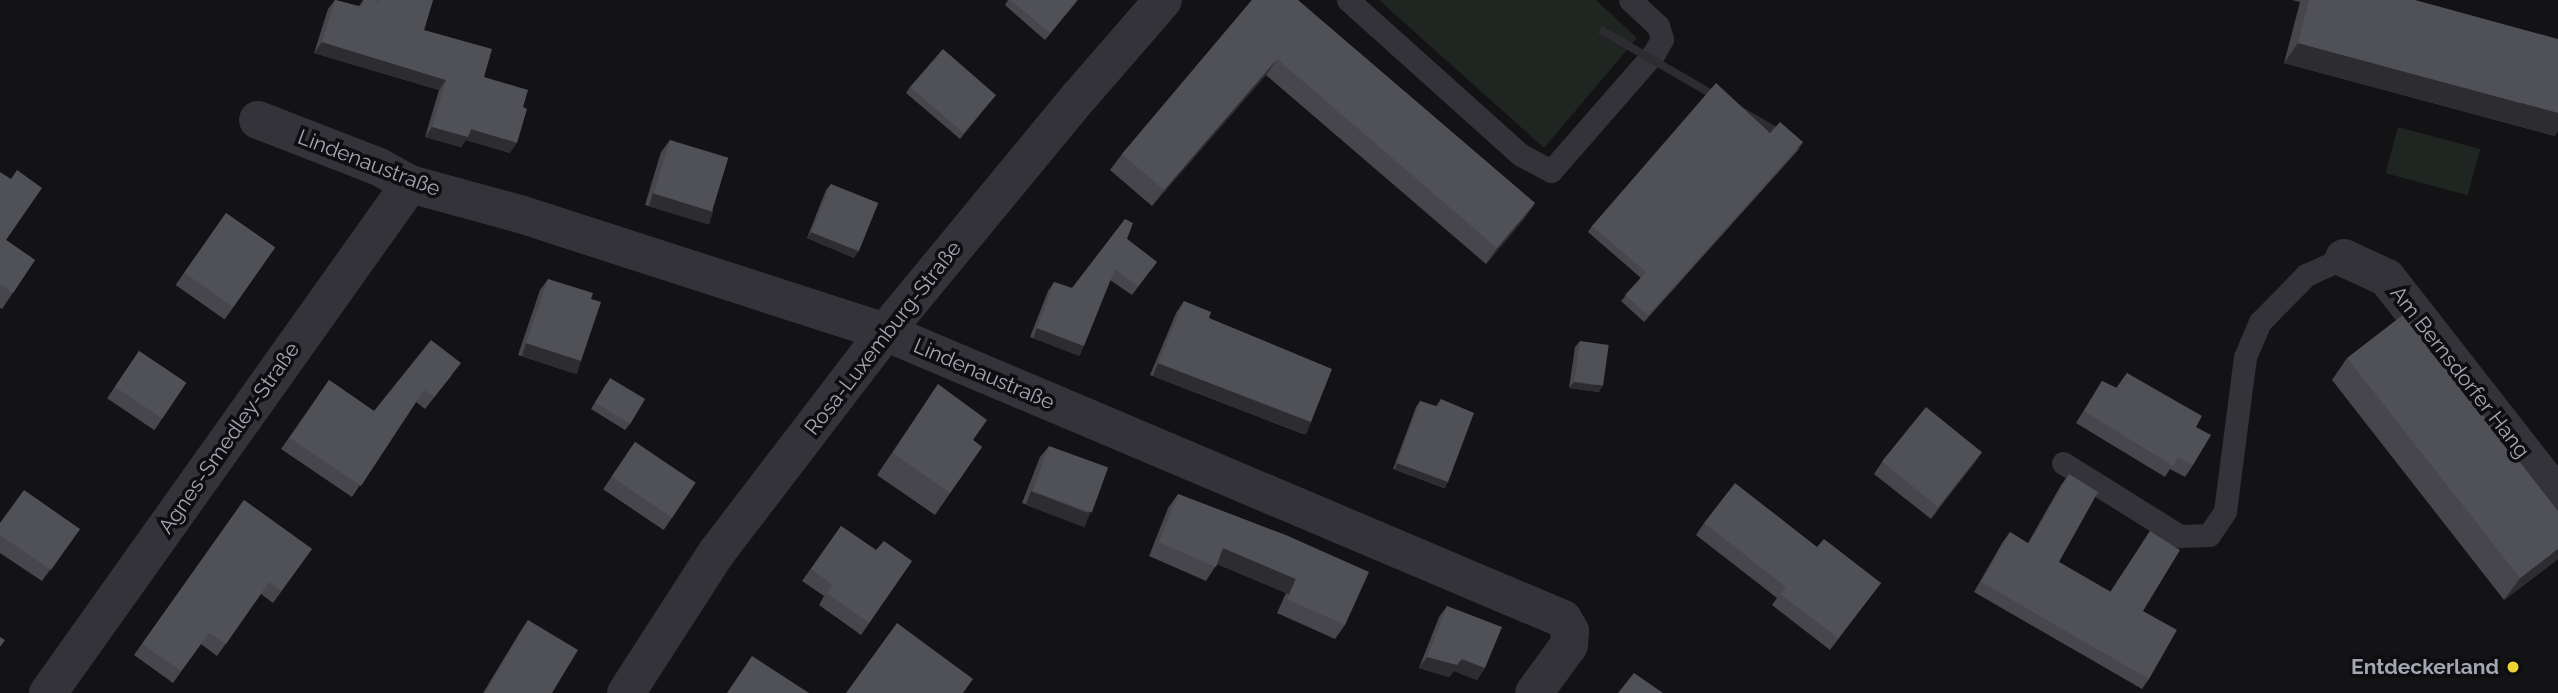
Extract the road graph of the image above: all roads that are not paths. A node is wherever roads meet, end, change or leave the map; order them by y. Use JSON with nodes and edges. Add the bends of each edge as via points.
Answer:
{"nodes":[{"id":1,"x":1164,"y":0,"type":"edge"},
{"id":2,"x":1348,"y":0,"type":"edge"},
{"id":3,"x":1630,"y":0,"type":"edge"},
{"id":4,"x":258,"y":120,"type":"dead end"},
{"id":5,"x":410,"y":184,"type":"junction"},
{"id":6,"x":2344,"y":258,"type":"joint"},
{"id":7,"x":885,"y":332,"type":"junction"},
{"id":8,"x":2063,"y":463,"type":"dead end"},
{"id":9,"x":2558,"y":497,"type":"edge"},
{"id":10,"x":48,"y":693,"type":"edge"},
{"id":11,"x":626,"y":693,"type":"edge"},
{"id":12,"x":1534,"y":693,"type":"edge"}],
"edges":[{"from":1,"to":7,"type":"street","name":"Rosa-Luxemburg-Straße"},
{"from":2,"to":3,"type":"lane","via":[[1521,155],[1551,172],[1662,38],[1658,26]]},
{"from":4,"to":5,"type":"street","name":"Lindenaustraße","via":[[379,167]]},
{"from":5,"to":7,"type":"street","name":"Lindenaustraße","via":[[520,214]]},
{"from":5,"to":10,"type":"street","name":"Agnes-Smedley-Straße"},
{"from":6,"to":8,"type":"lane","name":"Am Bernsdorfer Hang","via":[[2306,275],[2260,322],[2245,357],[2225,511],[2209,535],[2180,536]]},
{"from":6,"to":9,"type":"street","name":"Am Bernsdorfer Hang","via":[[2387,278]]},
{"from":7,"to":11,"type":"street","name":"Rosa-Luxemburg-Straße","via":[[716,552]]},
{"from":7,"to":12,"type":"street","name":"Lindenaustraße","via":[[1563,619],[1570,631],[1569,645]]}]}
